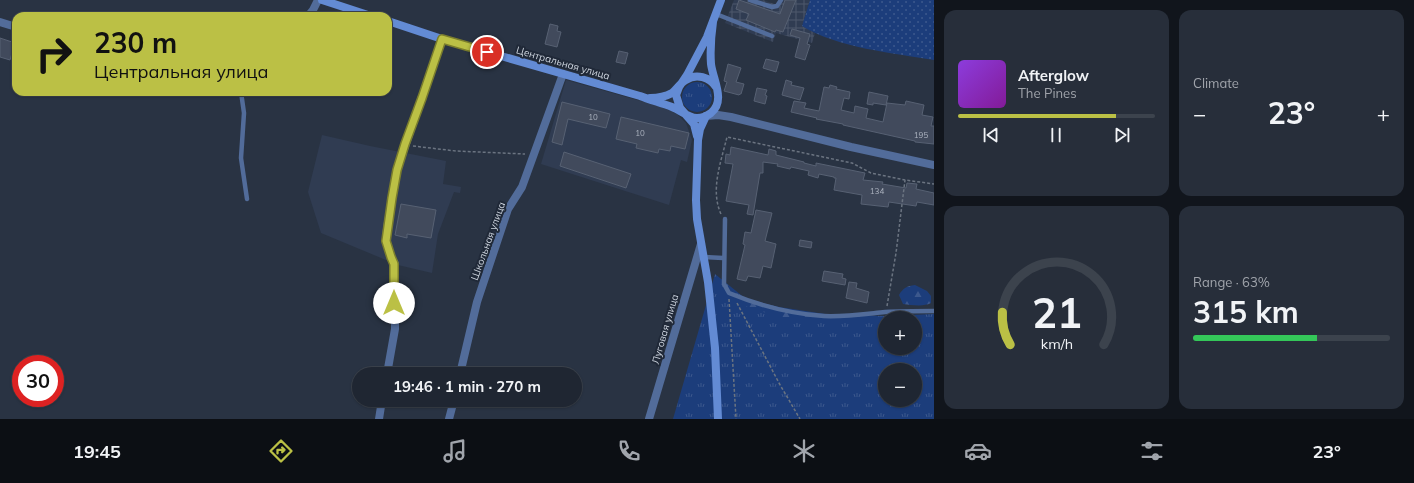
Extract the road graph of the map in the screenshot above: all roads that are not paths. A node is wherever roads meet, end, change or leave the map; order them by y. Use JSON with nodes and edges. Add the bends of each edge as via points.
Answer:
{"nodes":[{"id":1,"x":318,"y":0,"type":"edge"},
{"id":2,"x":322,"y":0,"type":"edge"},
{"id":3,"x":721,"y":0,"type":"edge"},
{"id":4,"x":750,"y":0,"type":"edge"},
{"id":5,"x":781,"y":0,"type":"edge"},
{"id":6,"x":311,"y":12,"type":"edge"},
{"id":7,"x":359,"y":12,"type":"edge"},
{"id":8,"x":715,"y":18,"type":"junction"},
{"id":9,"x":0,"y":22,"type":"edge"},
{"id":10,"x":392,"y":23,"type":"edge"},
{"id":11,"x":12,"y":26,"type":"edge"},
{"id":12,"x":772,"y":36,"type":"dead end"},
{"id":13,"x":442,"y":39,"type":"junction"},
{"id":14,"x":563,"y":74,"type":"junction"},
{"id":15,"x":682,"y":83,"type":"junction"},
{"id":16,"x":716,"y":88,"type":"junction"},
{"id":17,"x":242,"y":96,"type":"edge"},
{"id":18,"x":640,"y":96,"type":"junction"},
{"id":19,"x":718,"y":101,"type":"junction"},
{"id":20,"x":682,"y":112,"type":"junction"},
{"id":21,"x":706,"y":116,"type":"junction"},
{"id":22,"x":731,"y":117,"type":"junction"},
{"id":23,"x":698,"y":140,"type":"junction"},
{"id":24,"x":934,"y":165,"type":"edge"},
{"id":25,"x":247,"y":199,"type":"dead end"},
{"id":26,"x":725,"y":219,"type":"road end"},
{"id":27,"x":701,"y":244,"type":"junction"},
{"id":28,"x":704,"y":257,"type":"junction"},
{"id":29,"x":724,"y":258,"type":"junction"},
{"id":30,"x":934,"y":311,"type":"edge"},
{"id":31,"x":387,"y":367,"type":"edge"},
{"id":32,"x":462,"y":367,"type":"edge"},
{"id":33,"x":381,"y":407,"type":"edge"},
{"id":34,"x":452,"y":407,"type":"edge"},
{"id":35,"x":379,"y":419,"type":"edge"},
{"id":36,"x":449,"y":419,"type":"edge"},
{"id":37,"x":649,"y":419,"type":"edge"},
{"id":38,"x":718,"y":419,"type":"edge"}],
"edges":[{"from":1,"to":6,"type":"street"},
{"from":2,"to":7,"type":"main road"},
{"from":3,"to":8,"type":"main road"},
{"from":4,"to":5,"type":"lane","via":[[772,7],[777,6]]},
{"from":8,"to":12,"type":"lane"},
{"from":8,"to":15,"type":"main road","via":[[695,62]]},
{"from":8,"to":16,"type":"main road","via":[[710,47]]},
{"from":9,"to":11,"type":"street"},
{"from":10,"to":13,"type":"main road","name":"Центральная улица"},
{"from":13,"to":14,"type":"main road","name":"Центральная улица"},
{"from":13,"to":31,"type":"street","via":[[397,170],[387,228],[386,241],[394,264],[394,329]]},
{"from":14,"to":18,"type":"main road","name":"Центральная улица"},
{"from":14,"to":32,"type":"street","name":"Школьная улица","via":[[522,187],[508,209],[477,302]]},
{"from":15,"to":16,"type":"main road","via":[[700,76]]},
{"from":15,"to":18,"type":"main road","via":[[663,97]]},
{"from":15,"to":20,"type":"main road","via":[[677,91],[676,100]]},
{"from":16,"to":19,"type":"main road"},
{"from":17,"to":25,"type":"lane","via":[[244,113],[241,158]]},
{"from":18,"to":20,"type":"main road"},
{"from":19,"to":21,"type":"main road","via":[[713,112]]},
{"from":19,"to":22,"type":"street","via":[[722,110]]},
{"from":20,"to":21,"type":"main road","via":[[696,118]]},
{"from":20,"to":23,"type":"main road","via":[[694,124]]},
{"from":21,"to":22,"type":"street"},
{"from":21,"to":23,"type":"main road"},
{"from":22,"to":24,"type":"street"},
{"from":23,"to":27,"type":"main road","via":[[696,200]]},
{"from":26,"to":29,"type":"lane"},
{"from":27,"to":28,"type":"main road"},
{"from":27,"to":37,"type":"street","name":"Луговая улица"},
{"from":28,"to":29,"type":"lane"},
{"from":28,"to":38,"type":"main road","via":[[715,348]]},
{"from":29,"to":30,"type":"lane","via":[[724,284],[731,294],[786,311],[824,316]]},
{"from":33,"to":35,"type":"street"},
{"from":34,"to":36,"type":"street"}]}
